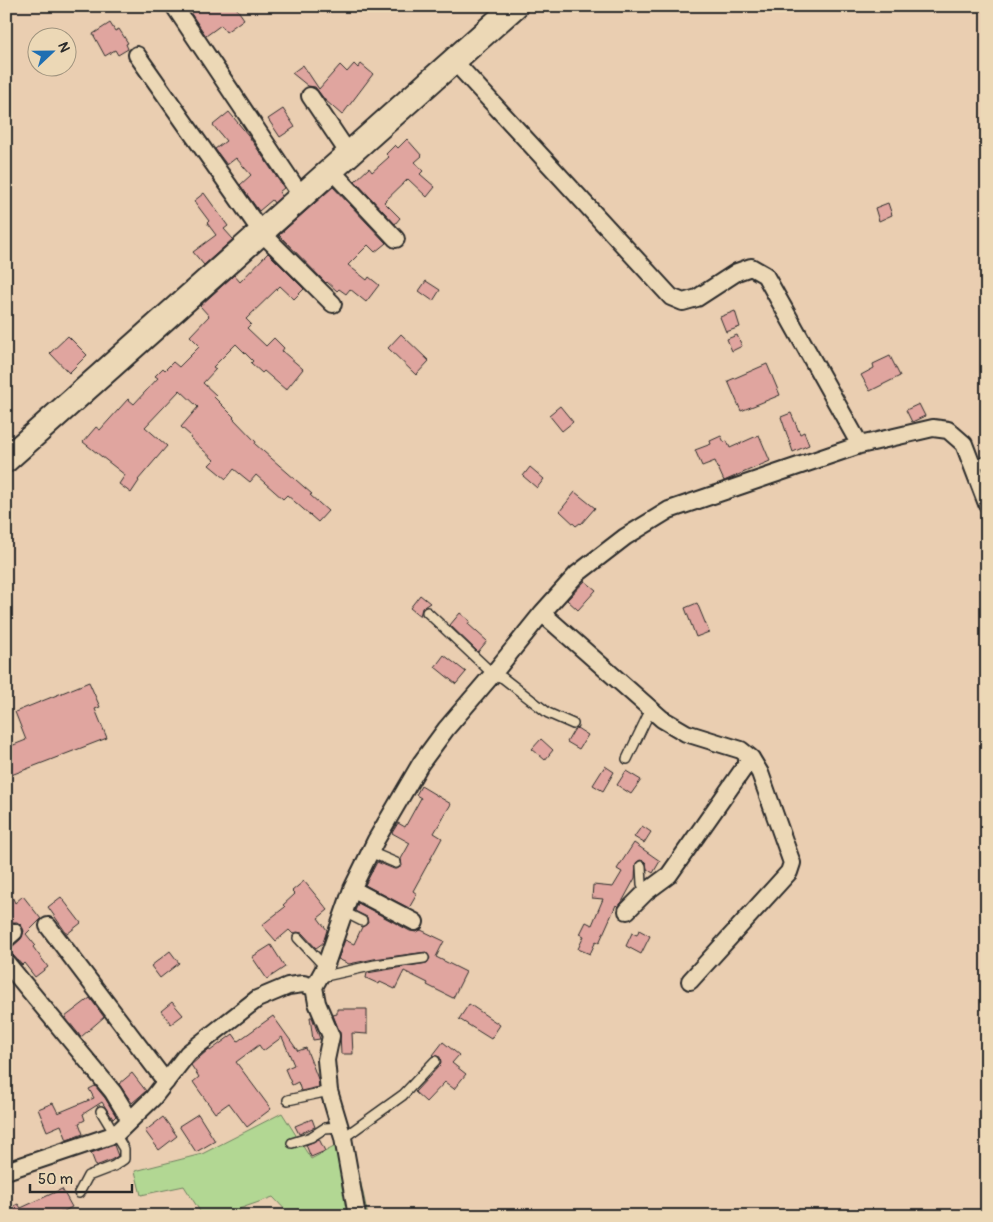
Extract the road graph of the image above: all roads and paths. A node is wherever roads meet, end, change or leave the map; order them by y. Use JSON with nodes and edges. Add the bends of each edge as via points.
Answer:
{"nodes":[{"id":1,"x":174,"y":6,"type":"edge"},
{"id":2,"x":515,"y":6,"type":"edge"},
{"id":3,"x":137,"y":55,"type":"dead end"},
{"id":4,"x":452,"y":60,"type":"junction"},
{"id":5,"x":310,"y":96,"type":"dead end"},
{"id":6,"x":349,"y":154,"type":"junction"},
{"id":7,"x":331,"y":170,"type":"junction"},
{"id":8,"x":302,"y":197,"type":"junction"},
{"id":9,"x":262,"y":233,"type":"junction"},
{"id":10,"x":396,"y":240,"type":"dead end"},
{"id":11,"x":333,"y":304,"type":"dead end"},
{"id":12,"x":860,"y":445,"type":"junction"},
{"id":13,"x":6,"y":460,"type":"edge"},
{"id":14,"x":979,"y":464,"type":"edge"},
{"id":15,"x":987,"y":504,"type":"edge"},
{"id":16,"x":427,"y":612,"type":"dead end"},
{"id":17,"x":542,"y":614,"type":"junction"},
{"id":18,"x":493,"y":674,"type":"junction"},
{"id":19,"x":650,"y":709,"type":"junction"},
{"id":20,"x":573,"y":724,"type":"dead end"},
{"id":21,"x":751,"y":758,"type":"junction"},
{"id":22,"x":627,"y":759,"type":"dead end"},
{"id":23,"x":370,"y":852,"type":"junction"},
{"id":24,"x":396,"y":863,"type":"dead end"},
{"id":25,"x":641,"y":866,"type":"dead end"},
{"id":26,"x":352,"y":889,"type":"junction"},
{"id":27,"x":646,"y":892,"type":"junction"},
{"id":28,"x":627,"y":911,"type":"dead end"},
{"id":29,"x":344,"y":912,"type":"junction"},
{"id":30,"x":362,"y":921,"type":"dead end"},
{"id":31,"x":415,"y":922,"type":"dead end"},
{"id":32,"x":48,"y":926,"type":"dead end"},
{"id":33,"x":298,"y":938,"type":"dead end"},
{"id":34,"x":424,"y":958,"type":"dead end"},
{"id":35,"x":6,"y":962,"type":"edge"},
{"id":36,"x":320,"y":977,"type":"junction"},
{"id":37,"x":690,"y":980,"type":"dead end"},
{"id":38,"x":435,"y":1061,"type":"dead end"},
{"id":39,"x":166,"y":1082,"type":"junction"},
{"id":40,"x":329,"y":1091,"type":"junction"},
{"id":41,"x":288,"y":1100,"type":"dead end"},
{"id":42,"x":101,"y":1111,"type":"dead end"},
{"id":43,"x":130,"y":1120,"type":"junction"},
{"id":44,"x":341,"y":1132,"type":"junction"},
{"id":45,"x":116,"y":1134,"type":"junction"},
{"id":46,"x":292,"y":1144,"type":"dead end"},
{"id":47,"x":7,"y":1167,"type":"edge"},
{"id":48,"x":79,"y":1193,"type":"dead end"},
{"id":49,"x":357,"y":1216,"type":"edge"}],
"edges":[{"from":1,"to":8,"type":"street"},
{"from":2,"to":4,"type":"street"},
{"from":3,"to":9,"type":"street"},
{"from":4,"to":6,"type":"street"},
{"from":4,"to":12,"type":"street","via":[[671,297],[683,302],[697,298],[737,272],[751,267],[765,275]]},
{"from":5,"to":6,"type":"street"},
{"from":6,"to":7,"type":"street"},
{"from":7,"to":8,"type":"street"},
{"from":7,"to":10,"type":"street"},
{"from":8,"to":9,"type":"street"},
{"from":9,"to":11,"type":"street"},
{"from":9,"to":13,"type":"street"},
{"from":12,"to":14,"type":"street","via":[[933,428],[948,430]]},
{"from":12,"to":17,"type":"street","via":[[669,510],[624,537],[577,574]]},
{"from":14,"to":15,"type":"street"},
{"from":16,"to":18,"type":"lane"},
{"from":17,"to":18,"type":"street"},
{"from":17,"to":19,"type":"street"},
{"from":18,"to":20,"type":"lane","via":[[503,678],[548,713]]},
{"from":18,"to":23,"type":"street","via":[[422,763]]},
{"from":19,"to":21,"type":"street","via":[[686,733],[741,750]]},
{"from":19,"to":22,"type":"lane"},
{"from":21,"to":27,"type":"street","via":[[669,875]]},
{"from":21,"to":37,"type":"street","via":[[760,774],[792,863],[789,872]]},
{"from":23,"to":24,"type":"lane"},
{"from":23,"to":26,"type":"street"},
{"from":25,"to":27,"type":"lane"},
{"from":26,"to":29,"type":"street"},
{"from":26,"to":31,"type":"street"},
{"from":27,"to":28,"type":"street"},
{"from":29,"to":30,"type":"lane"},
{"from":29,"to":36,"type":"street"},
{"from":32,"to":39,"type":"street"},
{"from":33,"to":36,"type":"lane"},
{"from":34,"to":36,"type":"lane"},
{"from":35,"to":43,"type":"street","via":[[113,1092]]},
{"from":36,"to":39,"type":"street","via":[[257,999],[188,1054]]},
{"from":36,"to":40,"type":"street","via":[[317,1003],[331,1036],[326,1060]]},
{"from":38,"to":44,"type":"lane","via":[[403,1095]]},
{"from":39,"to":43,"type":"street"},
{"from":40,"to":41,"type":"lane"},
{"from":40,"to":44,"type":"street"},
{"from":42,"to":45,"type":"lane"},
{"from":43,"to":45,"type":"street"},
{"from":44,"to":46,"type":"lane","via":[[325,1128]]},
{"from":44,"to":49,"type":"street"},
{"from":45,"to":47,"type":"street"},
{"from":45,"to":48,"type":"lane","via":[[124,1149],[124,1158],[114,1166],[88,1176]]}]}
